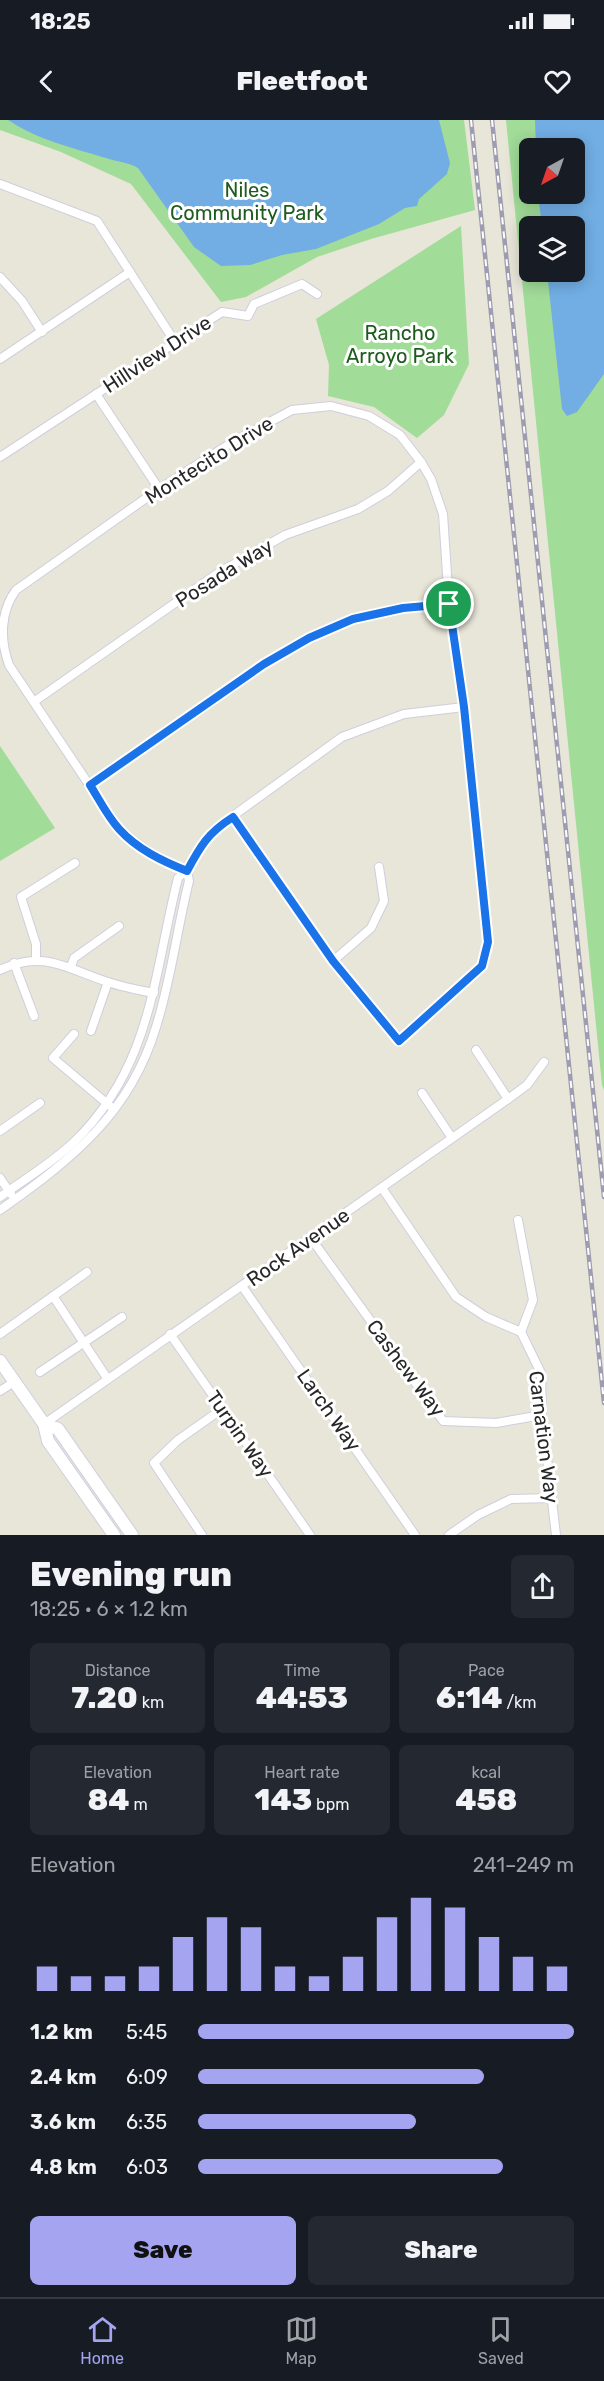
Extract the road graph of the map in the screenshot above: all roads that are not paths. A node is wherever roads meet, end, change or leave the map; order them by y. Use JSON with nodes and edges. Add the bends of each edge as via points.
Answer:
{"nodes":[{"id":1,"x":0,"y":184,"type":"edge"},
{"id":2,"x":130,"y":272,"type":"junction"},
{"id":3,"x":0,"y":277,"type":"edge"},
{"id":4,"x":317,"y":294,"type":"dead end"},
{"id":5,"x":42,"y":332,"type":"junction"},
{"id":6,"x":175,"y":342,"type":"junction"},
{"id":7,"x":0,"y":359,"type":"edge"},
{"id":8,"x":96,"y":394,"type":"junction"},
{"id":9,"x":0,"y":457,"type":"edge"},
{"id":10,"x":421,"y":462,"type":"junction"},
{"id":11,"x":159,"y":489,"type":"junction"},
{"id":12,"x":449,"y":604,"type":"junction"},
{"id":13,"x":2,"y":610,"type":"edge"},
{"id":14,"x":35,"y":701,"type":"junction"},
{"id":15,"x":464,"y":707,"type":"junction"},
{"id":16,"x":90,"y":785,"type":"junction"},
{"id":17,"x":233,"y":817,"type":"junction"},
{"id":18,"x":75,"y":863,"type":"dead end"},
{"id":19,"x":379,"y":867,"type":"dead end"},
{"id":20,"x":187,"y":871,"type":"junction"},
{"id":21,"x":119,"y":926,"type":"dead end"},
{"id":22,"x":36,"y":960,"type":"junction"},
{"id":23,"x":333,"y":961,"type":"junction"},
{"id":24,"x":14,"y":963,"type":"junction"},
{"id":25,"x":71,"y":967,"type":"junction"},
{"id":26,"x":0,"y":970,"type":"edge"},
{"id":27,"x":108,"y":982,"type":"junction"},
{"id":28,"x":154,"y":993,"type":"junction"},
{"id":29,"x":34,"y":1016,"type":"dead end"},
{"id":30,"x":91,"y":1031,"type":"dead end"},
{"id":31,"x":74,"y":1034,"type":"dead end"},
{"id":32,"x":476,"y":1050,"type":"dead end"},
{"id":33,"x":544,"y":1062,"type":"dead end"},
{"id":34,"x":422,"y":1093,"type":"dead end"},
{"id":35,"x":508,"y":1099,"type":"junction"},
{"id":36,"x":40,"y":1104,"type":"dead end"},
{"id":37,"x":107,"y":1104,"type":"junction"},
{"id":38,"x":115,"y":1111,"type":"junction"},
{"id":39,"x":0,"y":1131,"type":"edge"},
{"id":40,"x":452,"y":1138,"type":"junction"},
{"id":41,"x":0,"y":1178,"type":"edge"},
{"id":42,"x":382,"y":1188,"type":"junction"},
{"id":43,"x":9,"y":1191,"type":"junction"},
{"id":44,"x":0,"y":1197,"type":"edge"},
{"id":45,"x":15,"y":1200,"type":"junction"},
{"id":46,"x":0,"y":1210,"type":"edge"},
{"id":47,"x":518,"y":1220,"type":"dead end"},
{"id":48,"x":310,"y":1237,"type":"junction"},
{"id":49,"x":87,"y":1272,"type":"dead end"},
{"id":50,"x":242,"y":1286,"type":"junction"},
{"id":51,"x":53,"y":1296,"type":"junction"},
{"id":52,"x":122,"y":1317,"type":"dead end"},
{"id":53,"x":521,"y":1332,"type":"junction"},
{"id":54,"x":0,"y":1334,"type":"edge"},
{"id":55,"x":170,"y":1334,"type":"junction"},
{"id":56,"x":84,"y":1343,"type":"junction"},
{"id":57,"x":0,"y":1361,"type":"edge"},
{"id":58,"x":40,"y":1372,"type":"dead end"},
{"id":59,"x":107,"y":1378,"type":"junction"},
{"id":60,"x":14,"y":1382,"type":"junction"},
{"id":61,"x":0,"y":1391,"type":"edge"},
{"id":62,"x":222,"y":1409,"type":"junction"},
{"id":63,"x":542,"y":1415,"type":"junction"},
{"id":64,"x":44,"y":1424,"type":"junction"},
{"id":65,"x":552,"y":1498,"type":"junction"},
{"id":66,"x":114,"y":1535,"type":"edge"},
{"id":67,"x":132,"y":1535,"type":"edge"},
{"id":68,"x":202,"y":1535,"type":"edge"},
{"id":69,"x":310,"y":1535,"type":"edge"},
{"id":70,"x":415,"y":1535,"type":"edge"},
{"id":71,"x":449,"y":1535,"type":"edge"},
{"id":72,"x":556,"y":1535,"type":"edge"}],
"edges":[{"from":1,"to":2,"type":"street","via":[[97,221]]},
{"from":2,"to":5,"type":"street"},
{"from":2,"to":6,"type":"street"},
{"from":3,"to":5,"type":"street"},
{"from":4,"to":6,"type":"street","name":"Hillview Drive","via":[[302,284],[254,304],[248,316],[222,312]]},
{"from":5,"to":7,"type":"street"},
{"from":6,"to":8,"type":"street","name":"Hillview Drive"},
{"from":8,"to":9,"type":"street","name":"Hillview Drive"},
{"from":8,"to":11,"type":"street"},
{"from":10,"to":11,"type":"street","name":"Montecito Drive","via":[[400,435],[369,416],[331,406],[292,410]]},
{"from":10,"to":12,"type":"street","name":"Montecito Drive","via":[[443,514]]},
{"from":10,"to":14,"type":"street","name":"Posada Way","via":[[388,491],[358,509],[285,536],[218,573]]},
{"from":11,"to":13,"type":"street","name":"Montecito Drive","via":[[16,590]]},
{"from":12,"to":15,"type":"street","name":"Montecito Drive"},
{"from":12,"to":16,"type":"street","via":[[403,608],[353,619],[309,638],[264,664]]},
{"from":13,"to":14,"type":"street","via":[[2,650]]},
{"from":14,"to":16,"type":"street"},
{"from":15,"to":17,"type":"street","via":[[404,714],[342,737]]},
{"from":15,"to":23,"type":"street","name":"Montecito Drive","via":[[488,942],[482,966],[399,1041]]},
{"from":16,"to":20,"type":"street","via":[[118,828],[167,863]]},
{"from":17,"to":20,"type":"street","via":[[204,840]]},
{"from":17,"to":23,"type":"street"},
{"from":18,"to":22,"type":"street","via":[[21,897],[36,944]]},
{"from":19,"to":23,"type":"street","via":[[384,901],[370,928]]},
{"from":20,"to":28,"type":"street","via":[[178,878]]},
{"from":20,"to":38,"type":"street","via":[[189,881],[157,1027],[136,1077]]},
{"from":21,"to":25,"type":"street","via":[[74,958]]},
{"from":22,"to":24,"type":"street"},
{"from":22,"to":25,"type":"street"},
{"from":24,"to":26,"type":"street"},
{"from":24,"to":29,"type":"street"},
{"from":25,"to":27,"type":"street"},
{"from":27,"to":28,"type":"street"},
{"from":27,"to":30,"type":"street"},
{"from":28,"to":37,"type":"street","via":[[134,1055]]},
{"from":31,"to":37,"type":"street","via":[[53,1058]]},
{"from":32,"to":35,"type":"street"},
{"from":33,"to":35,"type":"street","name":"Rock Avenue","via":[[527,1085]]},
{"from":34,"to":40,"type":"street"},
{"from":35,"to":40,"type":"street","name":"Rock Avenue"},
{"from":36,"to":39,"type":"street"},
{"from":37,"to":38,"type":"street"},
{"from":37,"to":43,"type":"street","via":[[67,1148]]},
{"from":38,"to":45,"type":"street","via":[[66,1161]]},
{"from":40,"to":42,"type":"street","name":"Rock Avenue"},
{"from":41,"to":43,"type":"street"},
{"from":42,"to":48,"type":"street","name":"Rock Avenue"},
{"from":42,"to":53,"type":"street","via":[[456,1297],[486,1317]]},
{"from":43,"to":44,"type":"street"},
{"from":43,"to":45,"type":"street"},
{"from":45,"to":46,"type":"street"},
{"from":47,"to":53,"type":"street","via":[[533,1300]]},
{"from":48,"to":50,"type":"street","name":"Rock Avenue"},
{"from":48,"to":63,"type":"street","name":"Cashew Way","via":[[443,1421],[496,1423]]},
{"from":49,"to":51,"type":"street"},
{"from":50,"to":55,"type":"street","name":"Rock Avenue"},
{"from":50,"to":70,"type":"street","name":"Larch Way"},
{"from":51,"to":54,"type":"street"},
{"from":51,"to":56,"type":"street"},
{"from":52,"to":56,"type":"street"},
{"from":53,"to":63,"type":"street","name":"Carnation Way","via":[[541,1374]]},
{"from":55,"to":59,"type":"street","name":"Rock Avenue"},
{"from":55,"to":62,"type":"street","name":"Turpin Way"},
{"from":56,"to":58,"type":"street"},
{"from":56,"to":59,"type":"street"},
{"from":57,"to":60,"type":"main road"},
{"from":59,"to":64,"type":"street","name":"Rock Avenue"},
{"from":60,"to":61,"type":"street"},
{"from":60,"to":64,"type":"main road"},
{"from":62,"to":68,"type":"street","via":[[178,1440],[154,1463]]},
{"from":62,"to":69,"type":"street","name":"Turpin Way"},
{"from":63,"to":65,"type":"street","name":"Carnation Way"},
{"from":64,"to":66,"type":"main road","via":[[48,1441]]},
{"from":64,"to":67,"type":"main road","via":[[58,1430]]},
{"from":65,"to":71,"type":"street","via":[[511,1499]]},
{"from":65,"to":72,"type":"street","name":"Carnation Way"}]}
